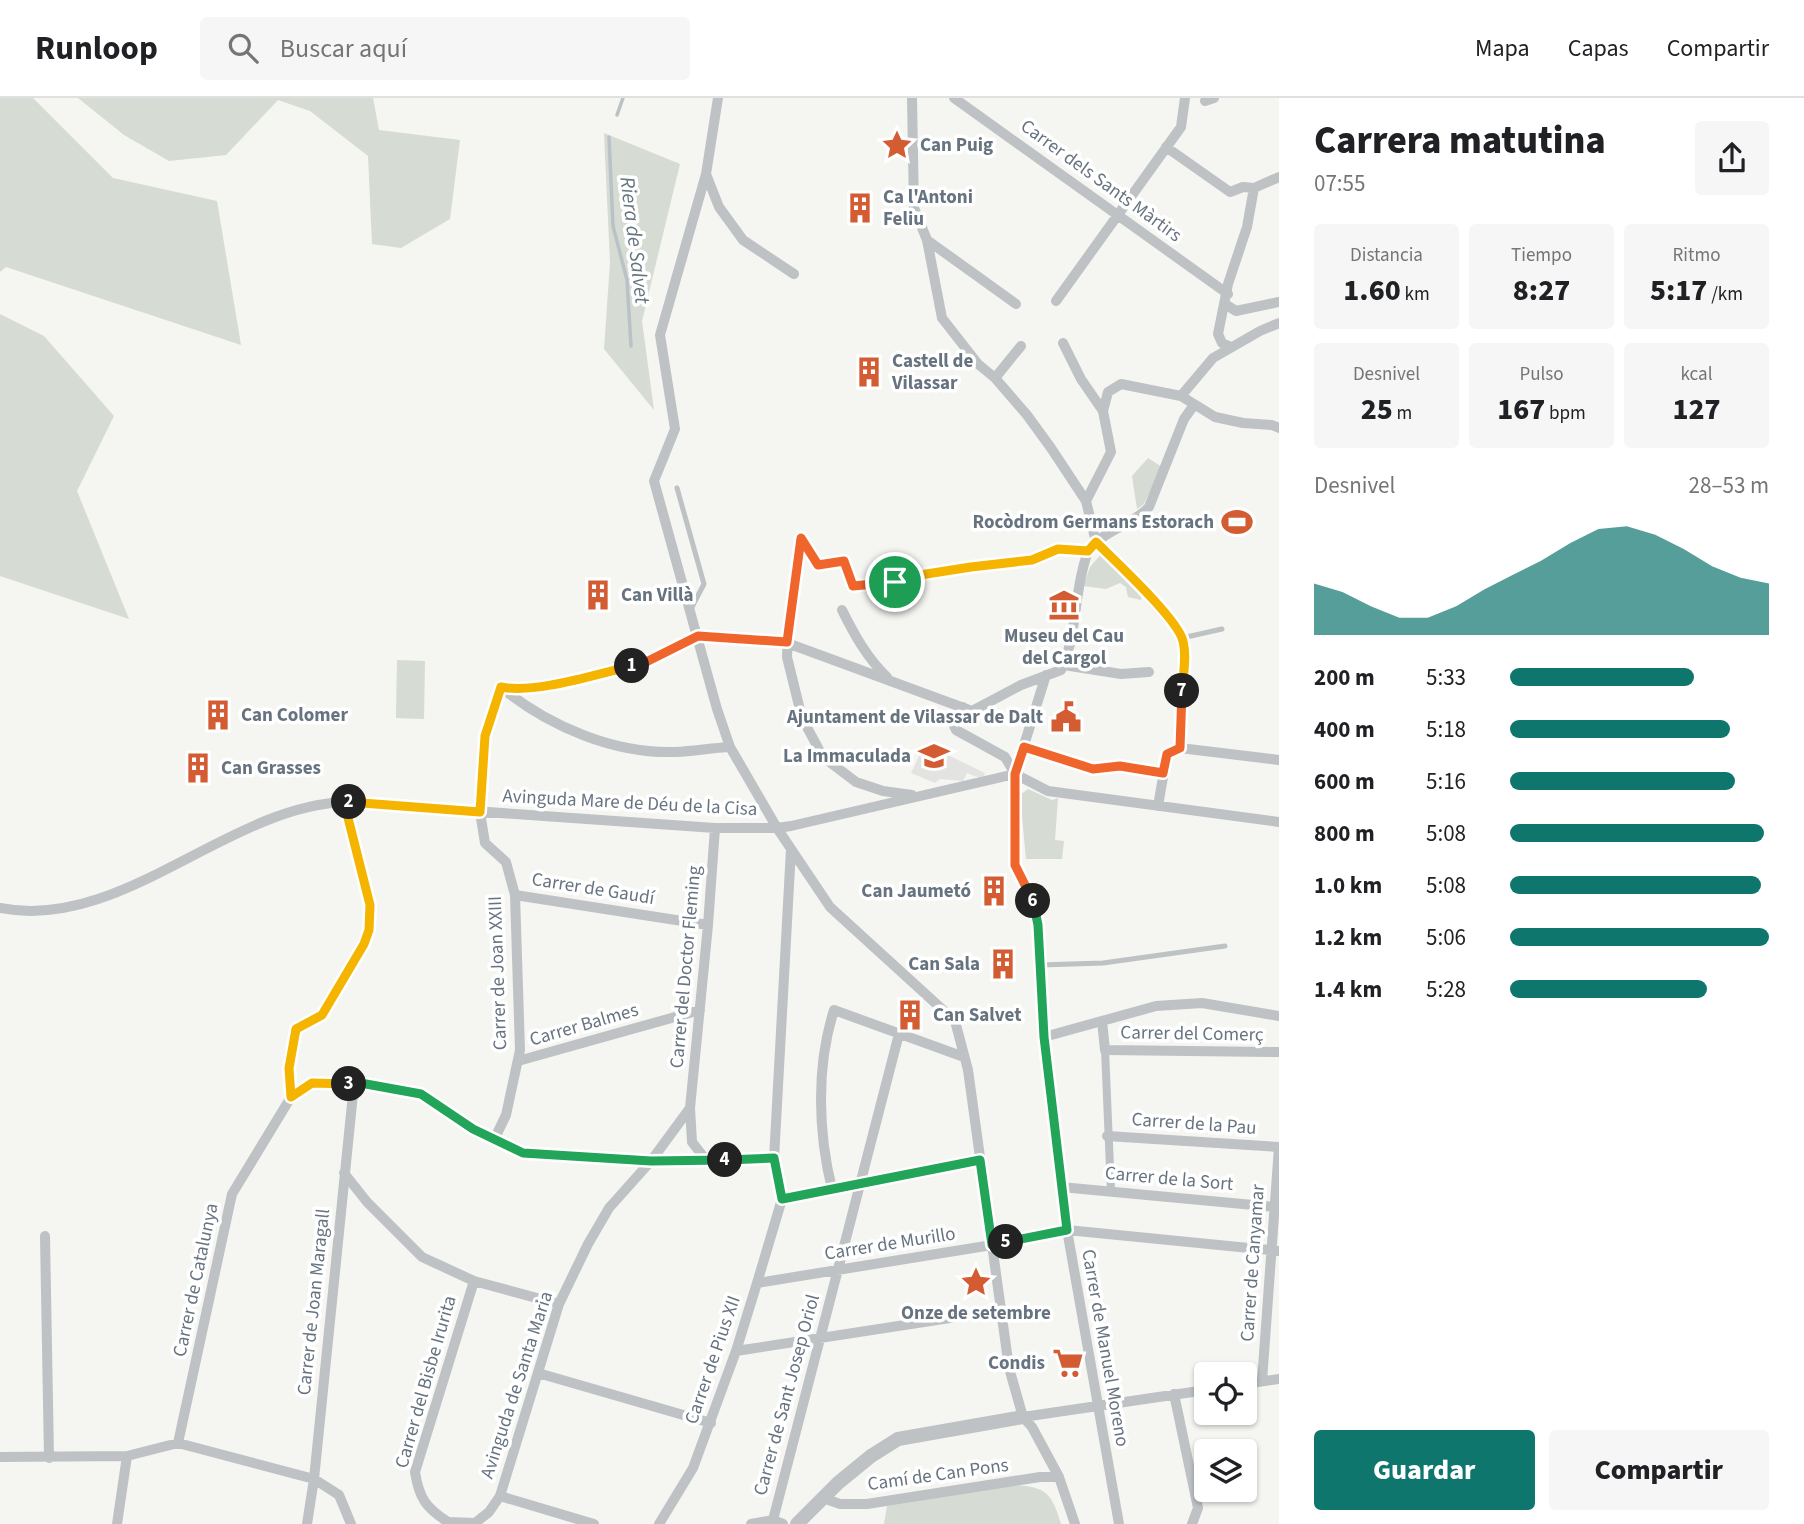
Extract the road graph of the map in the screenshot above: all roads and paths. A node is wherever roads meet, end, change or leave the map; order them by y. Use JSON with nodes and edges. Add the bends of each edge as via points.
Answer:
{"nodes":[{"id":1,"x":718,"y":98,"type":"edge"},
{"id":2,"x":912,"y":98,"type":"edge"},
{"id":3,"x":1185,"y":98,"type":"edge"},
{"id":4,"x":958,"y":99,"type":"edge"},
{"id":5,"x":1166,"y":147,"type":"junction"},
{"id":6,"x":706,"y":174,"type":"junction"},
{"id":7,"x":1279,"y":177,"type":"edge"},
{"id":8,"x":1254,"y":188,"type":"junction"},
{"id":9,"x":1118,"y":214,"type":"junction"},
{"id":10,"x":927,"y":240,"type":"junction"},
{"id":11,"x":794,"y":274,"type":"dead end"},
{"id":12,"x":1226,"y":299,"type":"junction"},
{"id":13,"x":1056,"y":301,"type":"dead end"},
{"id":14,"x":1279,"y":302,"type":"edge"},
{"id":15,"x":1016,"y":304,"type":"dead end"},
{"id":16,"x":1279,"y":323,"type":"edge"},
{"id":17,"x":1063,"y":343,"type":"dead end"},
{"id":18,"x":1021,"y":346,"type":"dead end"},
{"id":19,"x":1231,"y":347,"type":"junction"},
{"id":20,"x":995,"y":378,"type":"junction"},
{"id":21,"x":1181,"y":396,"type":"junction"},
{"id":22,"x":1194,"y":405,"type":"junction"},
{"id":23,"x":1103,"y":411,"type":"junction"},
{"id":24,"x":1279,"y":428,"type":"edge"},
{"id":25,"x":677,"y":488,"type":"dead end"},
{"id":26,"x":1086,"y":501,"type":"junction"},
{"id":27,"x":1092,"y":546,"type":"junction"},
{"id":28,"x":691,"y":609,"type":"junction"},
{"id":29,"x":842,"y":610,"type":"dead end"},
{"id":30,"x":1222,"y":629,"type":"dead end"},
{"id":31,"x":698,"y":636,"type":"junction"},
{"id":32,"x":1182,"y":638,"type":"junction"},
{"id":33,"x":787,"y":642,"type":"junction"},
{"id":34,"x":1063,"y":665,"type":"junction"},
{"id":35,"x":1149,"y":673,"type":"dead end"},
{"id":36,"x":1045,"y":679,"type":"junction"},
{"id":37,"x":891,"y":681,"type":"junction"},
{"id":38,"x":501,"y":687,"type":"junction"},
{"id":39,"x":963,"y":708,"type":"junction"},
{"id":40,"x":730,"y":747,"type":"junction"},
{"id":41,"x":1024,"y":747,"type":"junction"},
{"id":42,"x":1180,"y":748,"type":"junction"},
{"id":43,"x":1279,"y":760,"type":"edge"},
{"id":44,"x":1163,"y":773,"type":"junction"},
{"id":45,"x":1015,"y":774,"type":"junction"},
{"id":46,"x":921,"y":796,"type":"junction"},
{"id":47,"x":344,"y":802,"type":"junction"},
{"id":48,"x":1158,"y":806,"type":"junction"},
{"id":49,"x":480,"y":812,"type":"junction"},
{"id":50,"x":1279,"y":822,"type":"edge"},
{"id":51,"x":715,"y":828,"type":"junction"},
{"id":52,"x":776,"y":828,"type":"junction"},
{"id":53,"x":791,"y":849,"type":"junction"},
{"id":54,"x":515,"y":895,"type":"junction"},
{"id":55,"x":0,"y":908,"type":"edge"},
{"id":56,"x":708,"y":925,"type":"junction"},
{"id":57,"x":1225,"y":946,"type":"dead end"},
{"id":58,"x":1040,"y":965,"type":"junction"},
{"id":59,"x":700,"y":1010,"type":"junction"},
{"id":60,"x":1279,"y":1016,"type":"edge"},
{"id":61,"x":1102,"y":1021,"type":"junction"},
{"id":62,"x":899,"y":1034,"type":"junction"},
{"id":63,"x":1044,"y":1037,"type":"junction"},
{"id":64,"x":1105,"y":1050,"type":"junction"},
{"id":65,"x":1279,"y":1052,"type":"edge"},
{"id":66,"x":964,"y":1057,"type":"junction"},
{"id":67,"x":517,"y":1061,"type":"junction"},
{"id":68,"x":354,"y":1084,"type":"junction"},
{"id":69,"x":291,"y":1097,"type":"junction"},
{"id":70,"x":690,"y":1108,"type":"junction"},
{"id":71,"x":1107,"y":1136,"type":"junction"},
{"id":72,"x":494,"y":1140,"type":"junction"},
{"id":73,"x":1279,"y":1147,"type":"edge"},
{"id":74,"x":774,"y":1158,"type":"junction"},
{"id":75,"x":706,"y":1160,"type":"junction"},
{"id":76,"x":980,"y":1160,"type":"junction"},
{"id":77,"x":651,"y":1161,"type":"junction"},
{"id":78,"x":1278,"y":1170,"type":"edge"},
{"id":79,"x":344,"y":1173,"type":"junction"},
{"id":80,"x":861,"y":1183,"type":"junction"},
{"id":81,"x":1061,"y":1187,"type":"junction"},
{"id":82,"x":832,"y":1189,"type":"junction"},
{"id":83,"x":1111,"y":1191,"type":"junction"},
{"id":84,"x":782,"y":1199,"type":"junction"},
{"id":85,"x":1273,"y":1207,"type":"junction"},
{"id":86,"x":1067,"y":1230,"type":"junction"},
{"id":87,"x":45,"y":1236,"type":"dead end"},
{"id":88,"x":992,"y":1245,"type":"junction"},
{"id":89,"x":1274,"y":1250,"type":"edge"},
{"id":90,"x":838,"y":1270,"type":"junction"},
{"id":91,"x":474,"y":1281,"type":"junction"},
{"id":92,"x":757,"y":1283,"type":"junction"},
{"id":93,"x":559,"y":1304,"type":"junction"},
{"id":94,"x":1002,"y":1310,"type":"junction"},
{"id":95,"x":820,"y":1338,"type":"junction"},
{"id":96,"x":736,"y":1350,"type":"junction"},
{"id":97,"x":538,"y":1373,"type":"junction"},
{"id":98,"x":1279,"y":1378,"type":"edge"},
{"id":99,"x":1262,"y":1381,"type":"junction"},
{"id":100,"x":1257,"y":1382,"type":"edge"},
{"id":101,"x":1194,"y":1392,"type":"edge"},
{"id":102,"x":1174,"y":1394,"type":"junction"},
{"id":103,"x":1098,"y":1406,"type":"junction"},
{"id":104,"x":1023,"y":1417,"type":"junction"},
{"id":105,"x":711,"y":1423,"type":"junction"},
{"id":106,"x":178,"y":1443,"type":"junction"},
{"id":107,"x":127,"y":1456,"type":"junction"},
{"id":108,"x":0,"y":1457,"type":"edge"},
{"id":109,"x":49,"y":1458,"type":"junction"},
{"id":110,"x":1059,"y":1477,"type":"junction"},
{"id":111,"x":314,"y":1479,"type":"junction"},
{"id":112,"x":500,"y":1496,"type":"junction"},
{"id":113,"x":823,"y":1498,"type":"junction"},
{"id":114,"x":778,"y":1522,"type":"edge"},
{"id":115,"x":447,"y":1523,"type":"edge"},
{"id":116,"x":117,"y":1524,"type":"edge"},
{"id":117,"x":307,"y":1524,"type":"edge"},
{"id":118,"x":351,"y":1524,"type":"edge"},
{"id":119,"x":594,"y":1524,"type":"edge"},
{"id":120,"x":659,"y":1524,"type":"edge"},
{"id":121,"x":751,"y":1524,"type":"edge"},
{"id":122,"x":797,"y":1524,"type":"edge"},
{"id":123,"x":1075,"y":1524,"type":"edge"},
{"id":124,"x":1119,"y":1524,"type":"edge"},
{"id":125,"x":1192,"y":1524,"type":"edge"}],
"edges":[{"from":1,"to":6,"type":"street"},
{"from":2,"to":10,"type":"street","via":[[914,208]]},
{"from":3,"to":5,"type":"street","via":[[1181,127]]},
{"from":4,"to":9,"type":"street","name":"Carrer dels Sants Màrtirs"},
{"from":5,"to":8,"type":"street","via":[[1230,192]]},
{"from":5,"to":9,"type":"street"},
{"from":6,"to":11,"type":"street","via":[[719,207],[743,240]]},
{"from":6,"to":28,"type":"street","via":[[660,335],[675,429],[654,481]]},
{"from":7,"to":8,"type":"street"},
{"from":8,"to":12,"type":"street"},
{"from":9,"to":12,"type":"street","name":"Carrer dels Sants Màrtirs"},
{"from":9,"to":13,"type":"street"},
{"from":10,"to":15,"type":"street"},
{"from":10,"to":20,"type":"street","via":[[942,318]]},
{"from":12,"to":14,"type":"street","via":[[1236,311]]},
{"from":12,"to":19,"type":"street","via":[[1218,334],[1222,343]]},
{"from":16,"to":19,"type":"street"},
{"from":17,"to":23,"type":"street"},
{"from":18,"to":20,"type":"street"},
{"from":19,"to":21,"type":"street","via":[[1213,358]]},
{"from":20,"to":26,"type":"street","via":[[1027,415]]},
{"from":21,"to":22,"type":"street"},
{"from":21,"to":23,"type":"street","via":[[1121,384],[1108,392]]},
{"from":22,"to":24,"type":"street","via":[[1215,417]]},
{"from":22,"to":27,"type":"street","via":[[1149,507]]},
{"from":23,"to":26,"type":"street","via":[[1111,452]]},
{"from":25,"to":28,"type":"lane","via":[[704,584]]},
{"from":26,"to":27,"type":"street"},
{"from":27,"to":32,"type":"street","via":[[1158,606]]},
{"from":27,"to":33,"type":"street","via":[[1058,549],[1032,560],[853,586],[844,561],[818,565],[801,538]]},
{"from":27,"to":34,"type":"street","via":[[1077,591]]},
{"from":28,"to":31,"type":"street"},
{"from":29,"to":37,"type":"street","via":[[859,642]]},
{"from":30,"to":32,"type":"lane"},
{"from":31,"to":33,"type":"street"},
{"from":31,"to":38,"type":"street","via":[[644,663],[514,690]]},
{"from":31,"to":40,"type":"street"},
{"from":32,"to":42,"type":"street"},
{"from":33,"to":37,"type":"street"},
{"from":33,"to":46,"type":"street","via":[[802,718],[823,757],[856,782]]},
{"from":34,"to":35,"type":"street","via":[[1121,674]]},
{"from":34,"to":36,"type":"street"},
{"from":36,"to":39,"type":"street","via":[[1021,685],[972,711]]},
{"from":36,"to":41,"type":"street","name":"Carrer de Manuel Moreno"},
{"from":37,"to":39,"type":"street"},
{"from":38,"to":40,"type":"street","via":[[520,703],[588,738],[674,752]]},
{"from":38,"to":49,"type":"street","name":"Carrer de Joan XXIII","via":[[485,736]]},
{"from":39,"to":45,"type":"street","via":[[956,730],[1004,757]]},
{"from":40,"to":52,"type":"street"},
{"from":41,"to":44,"type":"street","via":[[1093,769],[1120,766]]},
{"from":41,"to":45,"type":"street","name":"Carrer de Manuel Moreno"},
{"from":42,"to":43,"type":"street"},
{"from":42,"to":44,"type":"street","via":[[1167,754]]},
{"from":44,"to":48,"type":"street"},
{"from":45,"to":46,"type":"street","name":"Avinguda Mare de Déu de la Cisa"},
{"from":45,"to":48,"type":"street","via":[[1048,791]]},
{"from":45,"to":58,"type":"street","name":"Carrer de Manuel Moreno","via":[[1015,865],[1032,897]]},
{"from":46,"to":52,"type":"street","name":"Avinguda Mare de Déu de la Cisa"},
{"from":47,"to":49,"type":"street","name":"Avinguda Mare de Déu de la Cisa"},
{"from":47,"to":55,"type":"street","name":"Avinguda Mare de Déu de la Cisa","via":[[282,813],[109,895],[69,907]]},
{"from":47,"to":69,"type":"street","via":[[370,905],[369,930],[322,1015],[296,1029],[289,1068]]},
{"from":48,"to":50,"type":"street"},
{"from":49,"to":51,"type":"street","name":"Avinguda Mare de Déu de la Cisa"},
{"from":49,"to":54,"type":"street","name":"Carrer de Joan XXIII","via":[[485,843],[506,862]]},
{"from":51,"to":52,"type":"street","name":"Avinguda Mare de Déu de la Cisa"},
{"from":51,"to":56,"type":"street","name":"Carrer del Doctor Fleming"},
{"from":52,"to":53,"type":"street"},
{"from":53,"to":66,"type":"street","via":[[830,907],[954,1021]]},
{"from":53,"to":74,"type":"street"},
{"from":54,"to":56,"type":"street","name":"Carrer de Gaudí"},
{"from":54,"to":67,"type":"street","name":"Carrer de Joan XXIII"},
{"from":56,"to":59,"type":"street","name":"Carrer del Doctor Fleming"},
{"from":57,"to":58,"type":"lane","via":[[1103,963]]},
{"from":58,"to":63,"type":"street","name":"Carrer de Manuel Moreno"},
{"from":59,"to":67,"type":"street","name":"Carrer Balmes"},
{"from":59,"to":70,"type":"street","name":"Carrer del Doctor Fleming"},
{"from":60,"to":61,"type":"street","via":[[1202,1003],[1156,1006]]},
{"from":61,"to":63,"type":"street"},
{"from":61,"to":64,"type":"street"},
{"from":62,"to":66,"type":"street"},
{"from":62,"to":80,"type":"street","name":"Carrer de Sant Josep Oriol"},
{"from":62,"to":82,"type":"street","via":[[834,1010],[826,1034],[821,1084]]},
{"from":63,"to":81,"type":"street","name":"Carrer de Manuel Moreno"},
{"from":64,"to":65,"type":"street","name":"Carrer del Comerç"},
{"from":64,"to":71,"type":"street"},
{"from":66,"to":76,"type":"street"},
{"from":67,"to":72,"type":"street","name":"Carrer de Joan XXIII","via":[[506,1115]]},
{"from":68,"to":69,"type":"street","name":"Carrer de Catalunya","via":[[312,1083]]},
{"from":68,"to":72,"type":"street","via":[[421,1094]]},
{"from":68,"to":79,"type":"street","name":"Carrer de Joan Maragall"},
{"from":69,"to":106,"type":"street","name":"Carrer de Catalunya","via":[[232,1194]]},
{"from":70,"to":75,"type":"street","name":"Carrer del Doctor Fleming","via":[[692,1142]]},
{"from":70,"to":77,"type":"street"},
{"from":71,"to":73,"type":"street","name":"Carrer de la Pau"},
{"from":71,"to":83,"type":"street"},
{"from":72,"to":77,"type":"street","via":[[523,1153]]},
{"from":73,"to":78,"type":"street","name":"Carrer de Canyamar"},
{"from":74,"to":75,"type":"street"},
{"from":74,"to":84,"type":"street"},
{"from":75,"to":77,"type":"street"},
{"from":76,"to":80,"type":"street"},
{"from":76,"to":88,"type":"street"},
{"from":77,"to":93,"type":"street","name":"Avinguda de Santa Maria","via":[[608,1208]]},
{"from":78,"to":85,"type":"street","name":"Carrer de Canyamar"},
{"from":79,"to":91,"type":"street","via":[[422,1257]]},
{"from":79,"to":111,"type":"street","name":"Carrer de Joan Maragall"},
{"from":80,"to":82,"type":"street"},
{"from":80,"to":90,"type":"street","name":"Carrer de Sant Josep Oriol"},
{"from":81,"to":83,"type":"street","name":"Carrer de la Sort"},
{"from":81,"to":86,"type":"street","name":"Carrer de Manuel Moreno"},
{"from":82,"to":84,"type":"street"},
{"from":83,"to":85,"type":"street","name":"Carrer de la Sort"},
{"from":84,"to":92,"type":"street","name":"Carrer de Pius XII"},
{"from":85,"to":89,"type":"street","name":"Carrer de Canyamar"},
{"from":86,"to":88,"type":"street","name":"Carrer de Murillo"},
{"from":86,"to":89,"type":"street","name":"Carrer de Murillo"},
{"from":86,"to":103,"type":"street","name":"Carrer de Manuel Moreno"},
{"from":87,"to":109,"type":"street"},
{"from":88,"to":90,"type":"street","name":"Carrer de Murillo"},
{"from":88,"to":94,"type":"street"},
{"from":89,"to":99,"type":"street","name":"Carrer de Canyamar"},
{"from":90,"to":92,"type":"street","name":"Carrer de Murillo"},
{"from":90,"to":95,"type":"street","name":"Carrer de Sant Josep Oriol"},
{"from":91,"to":93,"type":"street"},
{"from":91,"to":115,"type":"street","name":"Carrer del Bisbe Irurita","via":[[415,1472],[426,1505]]},
{"from":92,"to":96,"type":"street","name":"Carrer de Pius XII"},
{"from":93,"to":97,"type":"street","name":"Avinguda de Santa Maria"},
{"from":94,"to":95,"type":"street"},
{"from":94,"to":104,"type":"street","via":[[1009,1367]]},
{"from":95,"to":96,"type":"street"},
{"from":95,"to":114,"type":"street","name":"Carrer de Sant Josep Oriol"},
{"from":96,"to":105,"type":"street","name":"Carrer de Pius XII"},
{"from":97,"to":105,"type":"street"},
{"from":97,"to":112,"type":"street","name":"Avinguda de Santa Maria"},
{"from":98,"to":99,"type":"street"},
{"from":99,"to":100,"type":"street"},
{"from":101,"to":102,"type":"street"},
{"from":102,"to":103,"type":"street"},
{"from":102,"to":125,"type":"street","via":[[1198,1508]]},
{"from":103,"to":104,"type":"street"},
{"from":103,"to":124,"type":"street","name":"Carrer de Manuel Moreno"},
{"from":104,"to":110,"type":"street"},
{"from":104,"to":113,"type":"street","via":[[898,1439]]},
{"from":105,"to":120,"type":"street","name":"Carrer de Pius XII","via":[[694,1468]]},
{"from":106,"to":107,"type":"street"},
{"from":106,"to":111,"type":"street"},
{"from":107,"to":109,"type":"street"},
{"from":107,"to":116,"type":"street"},
{"from":108,"to":109,"type":"street"},
{"from":110,"to":113,"type":"street","name":"Camí de Can Pons","via":[[867,1504],[840,1504]]},
{"from":110,"to":123,"type":"street"},
{"from":111,"to":117,"type":"street","name":"Carrer de Joan Maragall"},
{"from":111,"to":118,"type":"street","via":[[339,1495]]},
{"from":112,"to":115,"type":"street","name":"Avinguda de Santa Maria","via":[[475,1523]]},
{"from":112,"to":119,"type":"street"},
{"from":113,"to":122,"type":"street"},
{"from":114,"to":121,"type":"street"}]}
